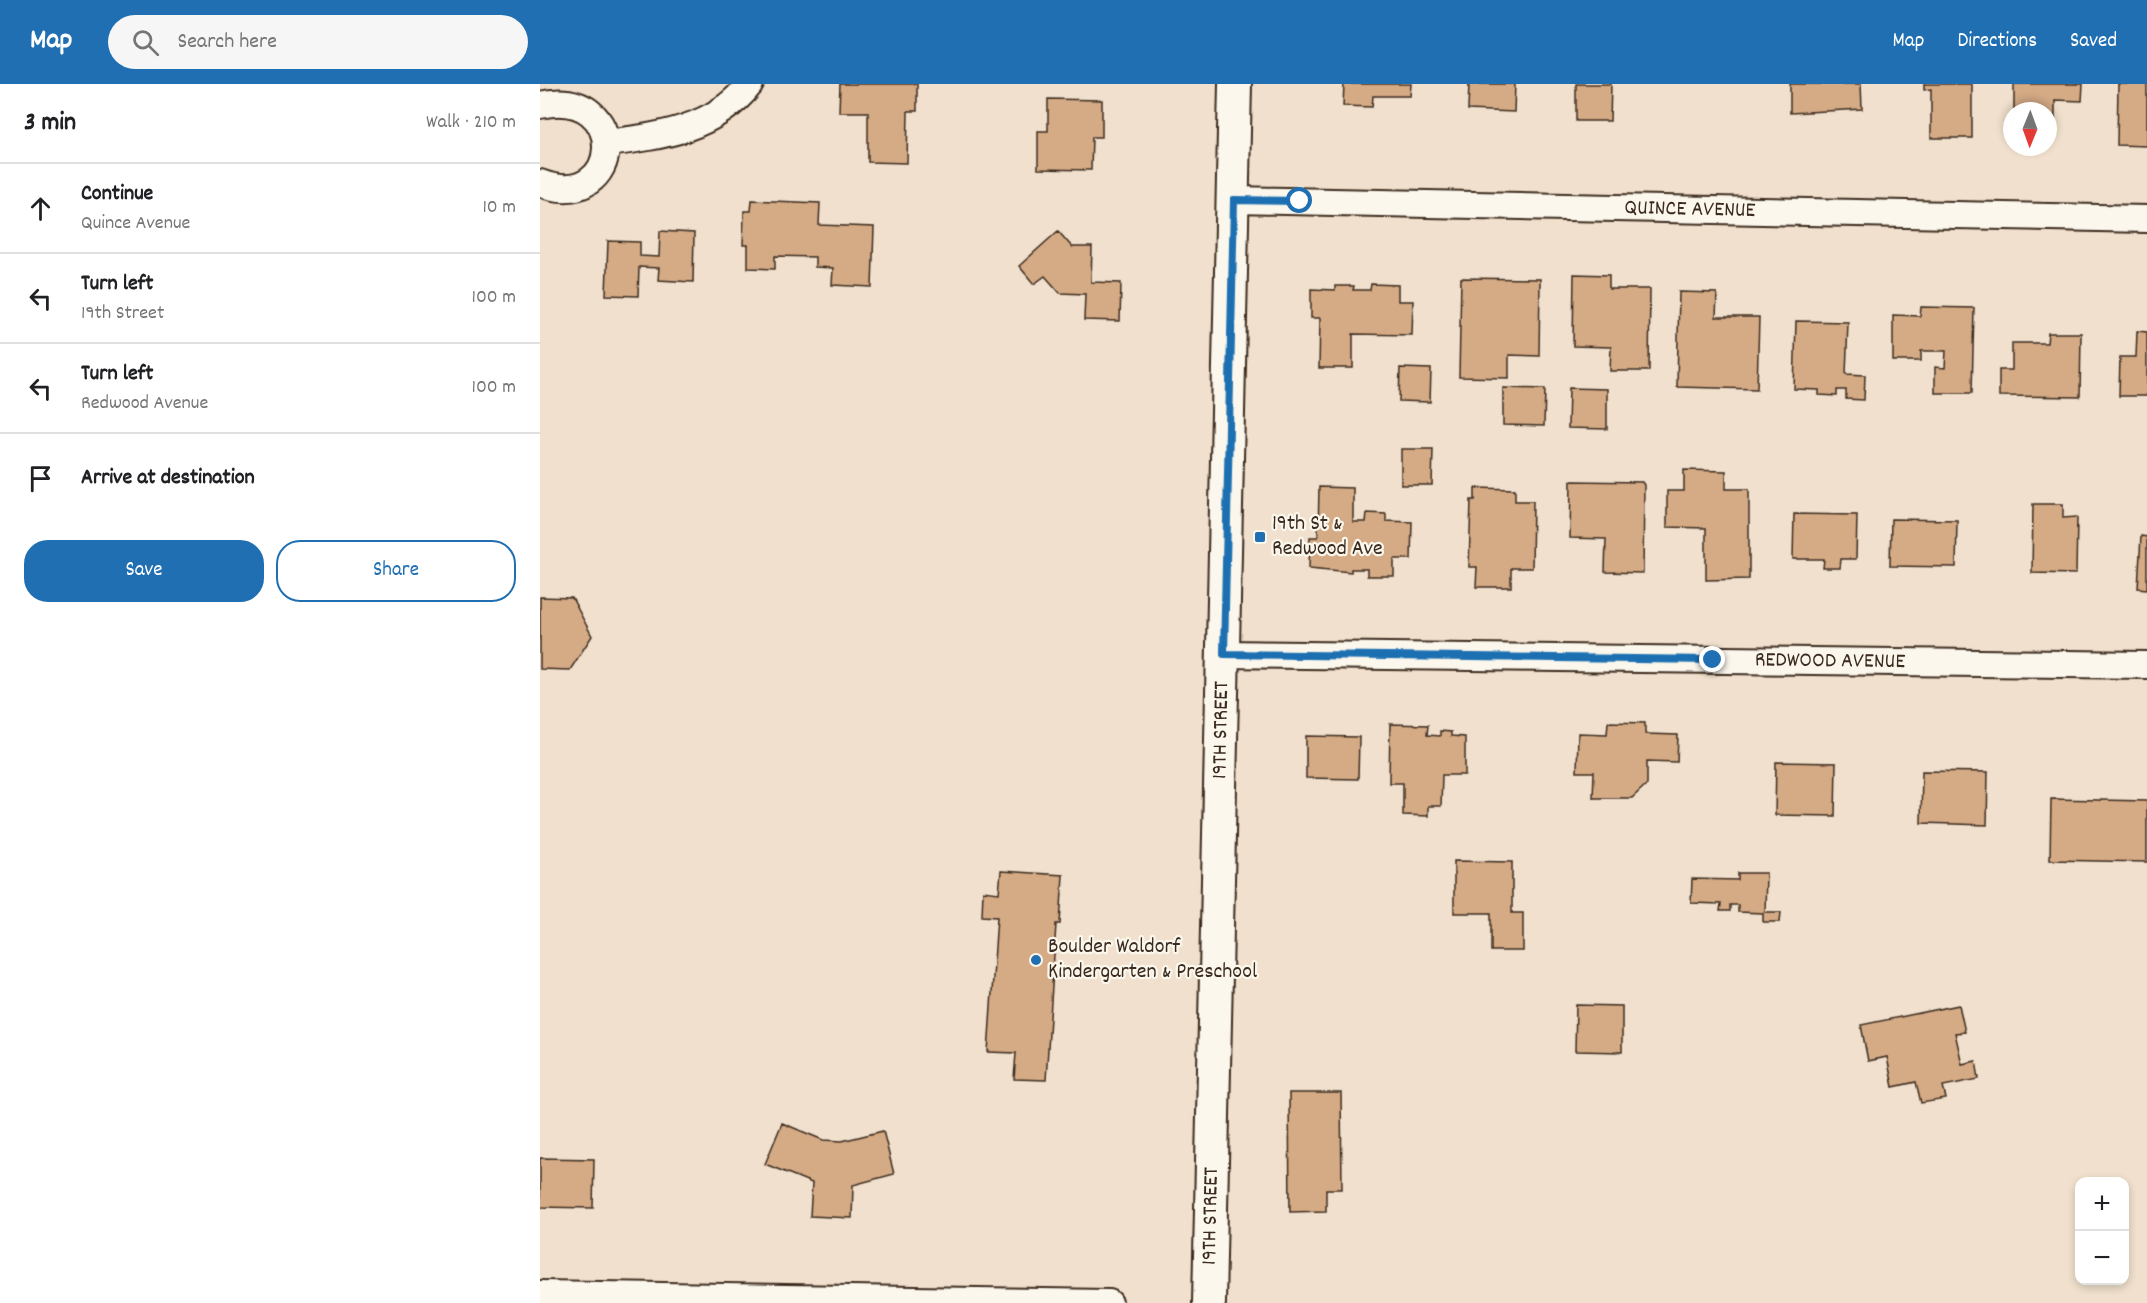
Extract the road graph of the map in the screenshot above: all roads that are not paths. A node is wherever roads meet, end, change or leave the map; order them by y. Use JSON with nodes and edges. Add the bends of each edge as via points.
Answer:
{"nodes":[{"id":1,"x":750,"y":84,"type":"edge"},
{"id":2,"x":1235,"y":84,"type":"edge"},
{"id":3,"x":540,"y":105,"type":"edge"},
{"id":4,"x":608,"y":143,"type":"junction"},
{"id":5,"x":540,"y":183,"type":"edge"},
{"id":6,"x":1234,"y":200,"type":"junction"},
{"id":7,"x":2147,"y":219,"type":"edge"},
{"id":8,"x":1224,"y":654,"type":"junction"},
{"id":9,"x":2147,"y":665,"type":"edge"},
{"id":10,"x":540,"y":1294,"type":"edge"},
{"id":11,"x":1109,"y":1303,"type":"edge"},
{"id":12,"x":1209,"y":1303,"type":"edge"}],
"edges":[{"from":1,"to":4,"type":"street","via":[[739,98],[707,121],[662,136]]},
{"from":2,"to":6,"type":"street","name":"19TH STREET"},
{"from":3,"to":4,"type":"street","via":[[561,99],[584,104],[601,120]]},
{"from":4,"to":5,"type":"street","via":[[603,165],[586,183],[564,190]]},
{"from":6,"to":7,"type":"street","name":"QUINCE AVENUE"},
{"from":6,"to":8,"type":"street","name":"19TH STREET"},
{"from":8,"to":9,"type":"street","name":"REDWOOD AVENUE"},
{"from":8,"to":12,"type":"street","name":"19TH STREET"},
{"from":10,"to":11,"type":"street"}]}
